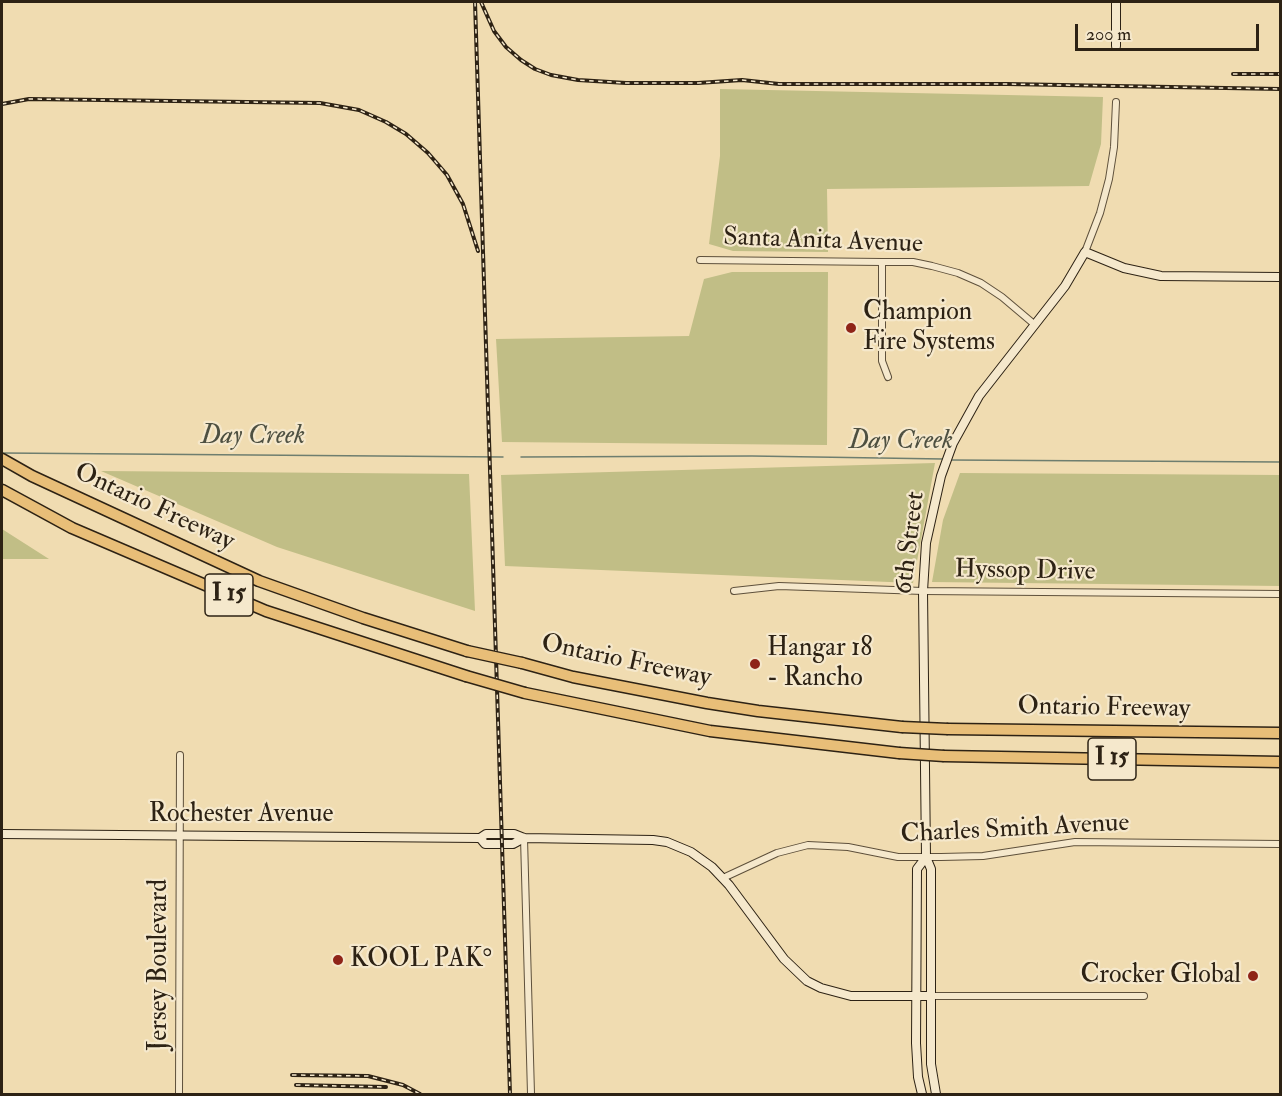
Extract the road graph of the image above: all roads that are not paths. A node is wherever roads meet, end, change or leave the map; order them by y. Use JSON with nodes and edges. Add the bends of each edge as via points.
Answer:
{"nodes":[{"id":1,"x":1116,"y":2,"type":"edge"},
{"id":2,"x":1116,"y":46,"type":"dead end"},
{"id":3,"x":1116,"y":102,"type":"dead end"},
{"id":4,"x":1085,"y":252,"type":"junction"},
{"id":5,"x":700,"y":260,"type":"dead end"},
{"id":6,"x":882,"y":262,"type":"junction"},
{"id":7,"x":1281,"y":277,"type":"edge"},
{"id":8,"x":1034,"y":324,"type":"junction"},
{"id":9,"x":888,"y":377,"type":"dead end"},
{"id":10,"x":2,"y":459,"type":"edge"},
{"id":11,"x":2,"y":490,"type":"edge"},
{"id":12,"x":734,"y":591,"type":"dead end"},
{"id":13,"x":923,"y":591,"type":"junction"},
{"id":14,"x":1281,"y":594,"type":"edge"},
{"id":15,"x":1281,"y":733,"type":"edge"},
{"id":16,"x":180,"y":755,"type":"dead end"},
{"id":17,"x":1281,"y":762,"type":"edge"},
{"id":18,"x":2,"y":834,"type":"edge"},
{"id":19,"x":180,"y":835,"type":"junction"},
{"id":20,"x":524,"y":837,"type":"junction"},
{"id":21,"x":1281,"y":844,"type":"edge"},
{"id":22,"x":926,"y":857,"type":"junction"},
{"id":23,"x":723,"y":878,"type":"junction"},
{"id":24,"x":917,"y":996,"type":"junction"},
{"id":25,"x":930,"y":996,"type":"junction"},
{"id":26,"x":1144,"y":996,"type":"dead end"},
{"id":27,"x":179,"y":1095,"type":"edge"},
{"id":28,"x":531,"y":1095,"type":"edge"},
{"id":29,"x":922,"y":1095,"type":"edge"},
{"id":30,"x":936,"y":1095,"type":"edge"}],
"edges":[{"from":1,"to":2,"type":"main road"},
{"from":3,"to":4,"type":"street","name":"6th Street","via":[[1109,179]]},
{"from":4,"to":7,"type":"main road","via":[[1124,268],[1161,276]]},
{"from":4,"to":8,"type":"main road","name":"6th Street"},
{"from":5,"to":6,"type":"street","name":"Santa Anita Avenue"},
{"from":6,"to":8,"type":"street","name":"Santa Anita Avenue","via":[[921,263],[964,275],[993,291]]},
{"from":6,"to":9,"type":"street","via":[[882,362]]},
{"from":8,"to":13,"type":"main road","name":"6th Street","via":[[979,396],[953,443],[926,543]]},
{"from":10,"to":15,"type":"highway","name":"Ontario Freeway","number":"I 15","bridge":true,"via":[[259,581],[467,651],[573,678],[758,711],[902,727]]},
{"from":11,"to":17,"type":"highway","name":"Ontario Freeway","number":"I 15","bridge":true,"via":[[72,528],[266,611],[525,693],[710,731],[899,753]]},
{"from":12,"to":13,"type":"street","name":"Hyssop Drive","via":[[779,586]]},
{"from":13,"to":14,"type":"street","name":"Hyssop Drive"},
{"from":13,"to":22,"type":"main road","name":"6th Street"},
{"from":16,"to":19,"type":"street","name":"Jersey Boulevard"},
{"from":18,"to":19,"type":"main road","name":"Rochester Avenue"},
{"from":19,"to":20,"type":"main road","name":"Rochester Avenue"},
{"from":19,"to":27,"type":"street","name":"Jersey Boulevard"},
{"from":20,"to":23,"type":"main road","name":"Rochester Avenue","via":[[668,842],[691,852]]},
{"from":20,"to":28,"type":"street"},
{"from":21,"to":22,"type":"street","name":"Charles Smith Avenue","via":[[1075,842],[983,856]]},
{"from":22,"to":23,"type":"street","name":"Charles Smith Avenue","via":[[889,856],[830,845],[800,846]]},
{"from":22,"to":24,"type":"main road","name":"6th Street","via":[[916,869]]},
{"from":22,"to":25,"type":"main road","name":"6th Street","via":[[931,869]]},
{"from":23,"to":24,"type":"main road","name":"Rochester Avenue","via":[[784,959],[807,981],[852,996]]},
{"from":24,"to":25,"type":"main road","name":"Rochester Avenue"},
{"from":24,"to":29,"type":"main road","name":"6th Street","via":[[916,1060]]},
{"from":25,"to":26,"type":"street"},
{"from":25,"to":30,"type":"main road","name":"6th Street","via":[[931,1064]]}]}
